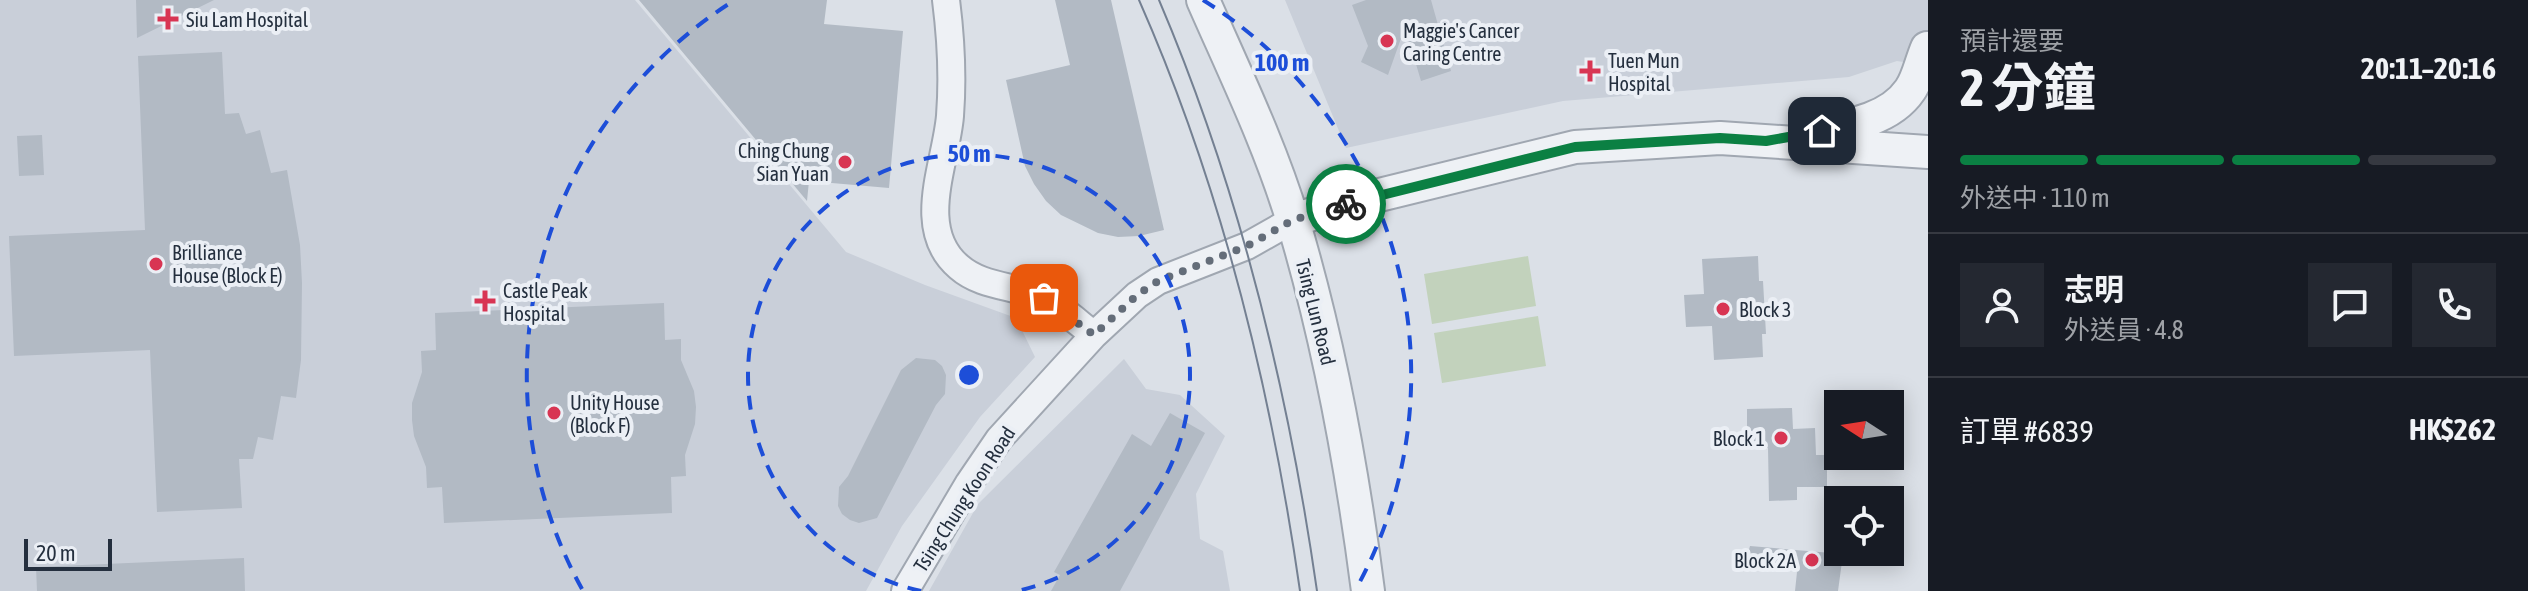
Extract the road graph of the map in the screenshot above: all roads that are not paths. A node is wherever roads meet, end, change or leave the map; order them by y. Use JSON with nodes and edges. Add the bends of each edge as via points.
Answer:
{"nodes":[{"id":1,"x":946,"y":0,"type":"edge"},
{"id":2,"x":1203,"y":0,"type":"edge"},
{"id":3,"x":1927,"y":48,"type":"edge"},
{"id":4,"x":1766,"y":141,"type":"junction"},
{"id":5,"x":1928,"y":152,"type":"edge"},
{"id":6,"x":1293,"y":220,"type":"junction"},
{"id":7,"x":1094,"y":335,"type":"junction"},
{"id":8,"x":905,"y":591,"type":"edge"},
{"id":9,"x":1368,"y":591,"type":"edge"}],
"edges":[{"from":1,"to":7,"type":"street","via":[[952,82],[935,215],[941,245],[972,277],[1044,298]]},
{"from":2,"to":6,"type":"street","name":"Tsing Lun Road","via":[[1264,138]]},
{"from":3,"to":4,"type":"street","name":"Tsing Chung Koon Road","via":[[1911,89],[1893,109],[1850,125]]},
{"from":4,"to":5,"type":"street","name":"Tsing Chung Koon Road"},
{"from":4,"to":6,"type":"street","name":"Tsing Chung Koon Road","via":[[1720,138],[1575,147]]},
{"from":6,"to":7,"type":"street","name":"Tsing Chung Koon Road","via":[[1247,246],[1158,281]]},
{"from":6,"to":9,"type":"street","name":"Tsing Lun Road","via":[[1331,372]]},
{"from":7,"to":8,"type":"street","name":"Tsing Chung Koon Road","via":[[999,439]]}]}
